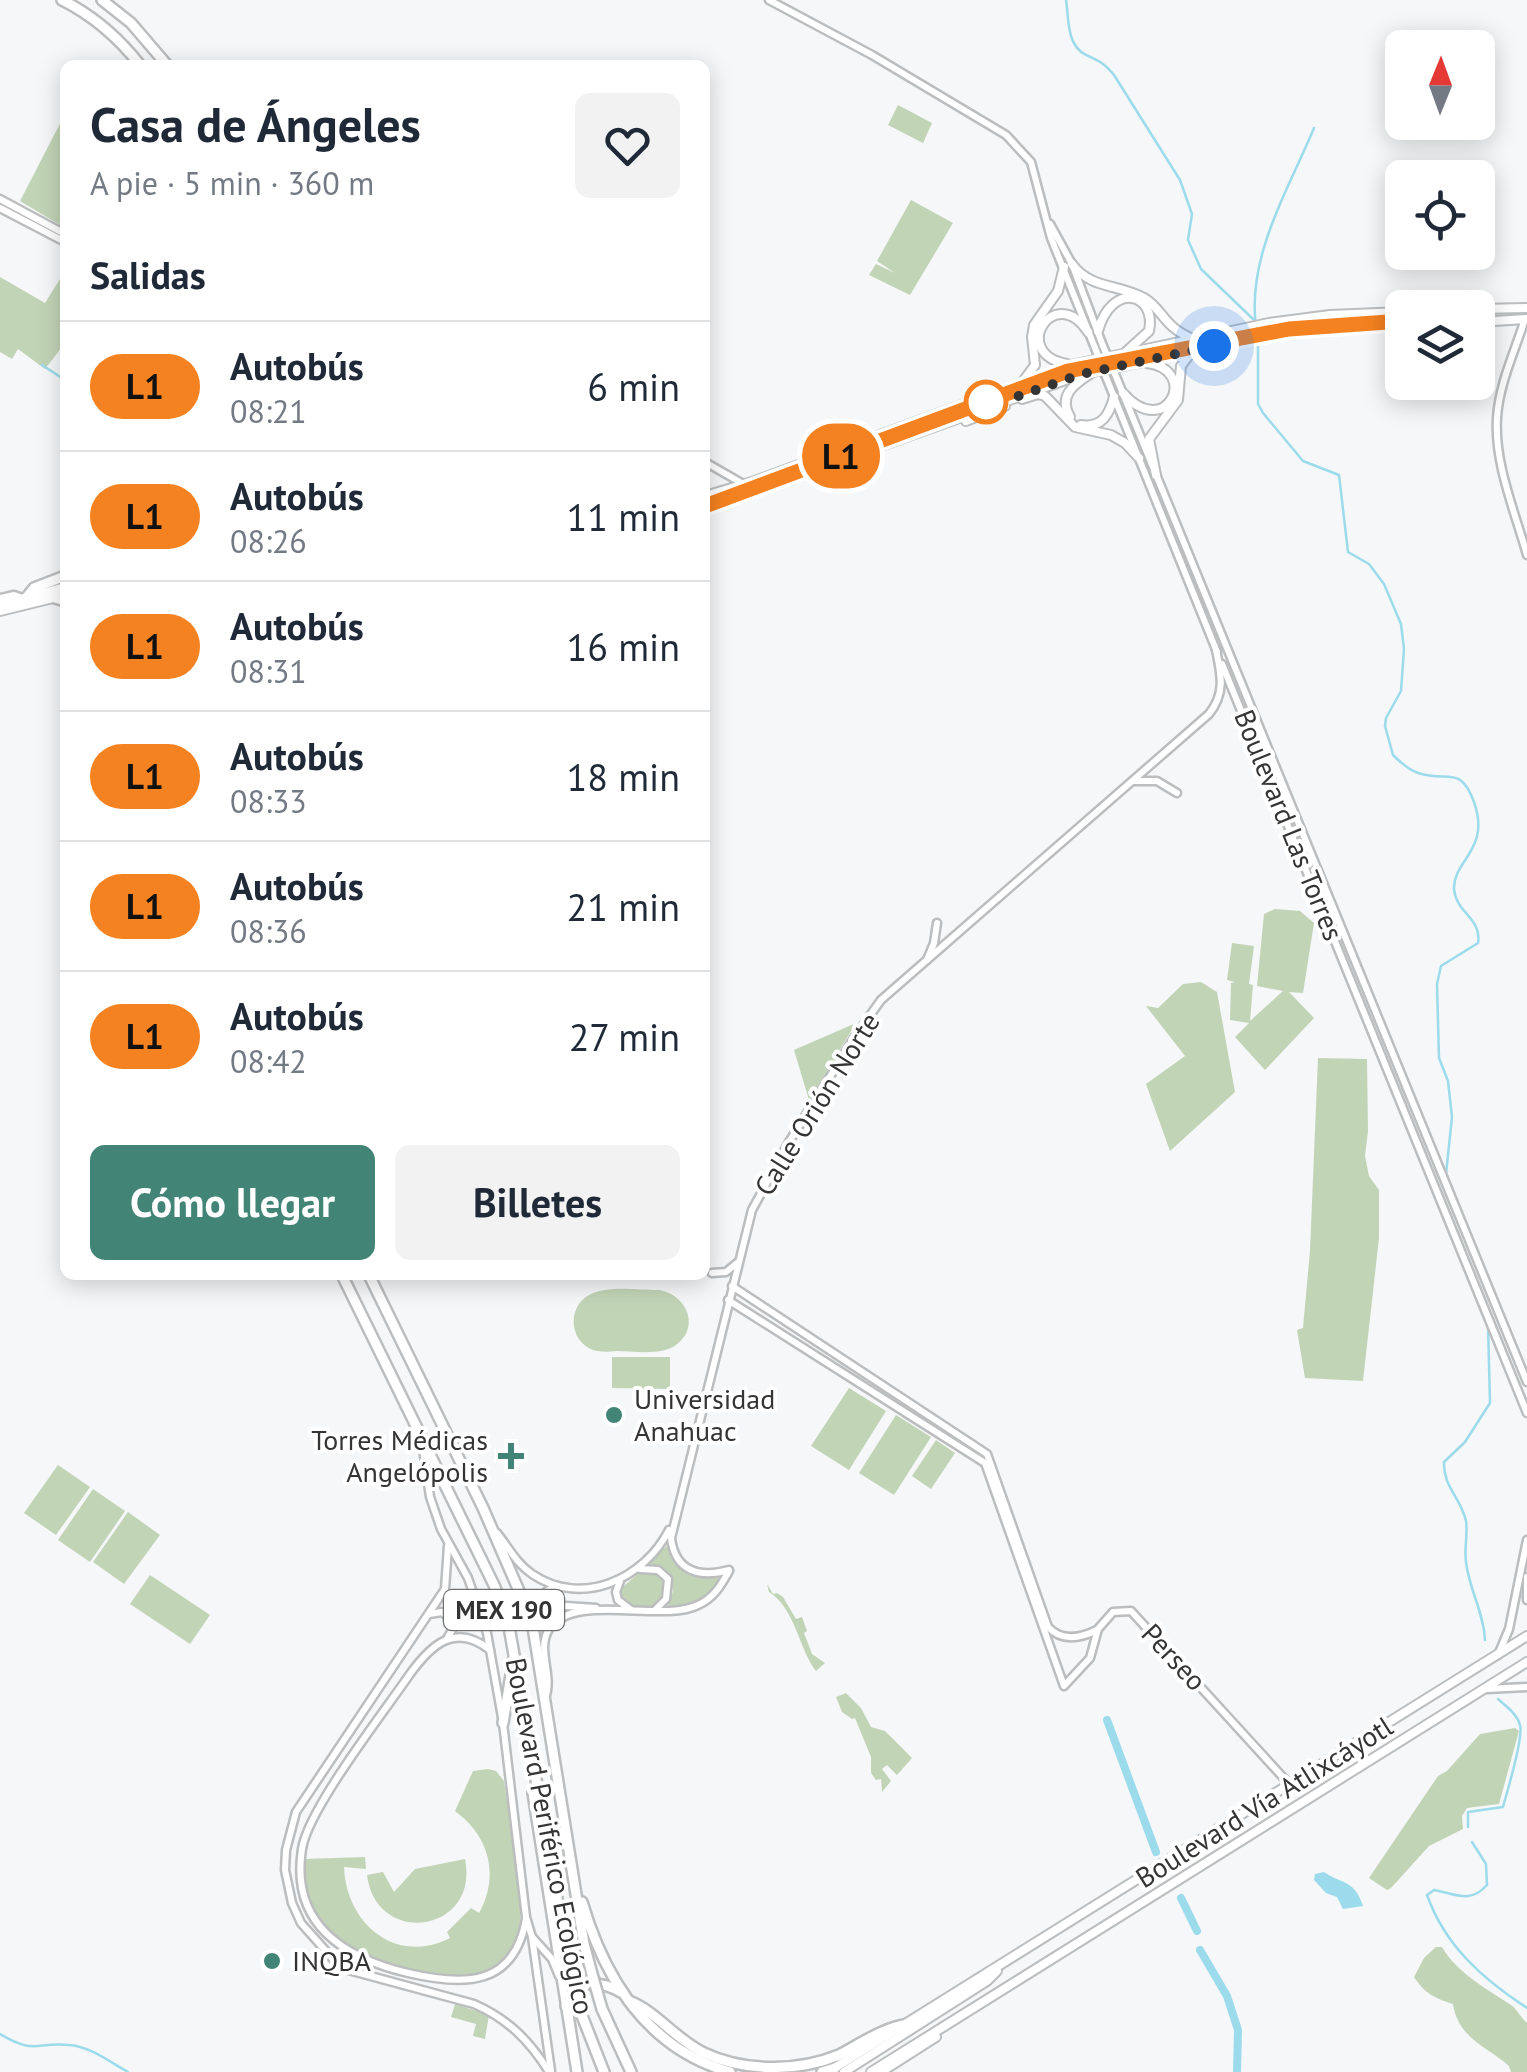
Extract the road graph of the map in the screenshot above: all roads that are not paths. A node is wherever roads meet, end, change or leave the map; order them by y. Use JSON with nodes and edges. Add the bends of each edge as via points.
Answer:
{"nodes":[{"id":1,"x":62,"y":0,"type":"edge"},
{"id":2,"x":102,"y":0,"type":"edge"},
{"id":3,"x":769,"y":0,"type":"edge"},
{"id":4,"x":136,"y":60,"type":"edge"},
{"id":5,"x":163,"y":60,"type":"edge"},
{"id":6,"x":0,"y":199,"type":"edge"},
{"id":7,"x":0,"y":208,"type":"edge"},
{"id":8,"x":60,"y":231,"type":"edge"},
{"id":9,"x":60,"y":239,"type":"edge"},
{"id":10,"x":1068,"y":266,"type":"junction"},
{"id":11,"x":1527,"y":308,"type":"edge"},
{"id":12,"x":1495,"y":309,"type":"edge"},
{"id":13,"x":1385,"y":313,"type":"edge"},
{"id":14,"x":1526,"y":319,"type":"edge"},
{"id":15,"x":1495,"y":321,"type":"edge"},
{"id":16,"x":1385,"y":326,"type":"edge"},
{"id":17,"x":1093,"y":332,"type":"junction"},
{"id":18,"x":1193,"y":339,"type":"junction"},
{"id":19,"x":1192,"y":351,"type":"junction"},
{"id":20,"x":1126,"y":352,"type":"junction"},
{"id":21,"x":1138,"y":362,"type":"junction"},
{"id":22,"x":1071,"y":364,"type":"junction"},
{"id":23,"x":1096,"y":370,"type":"junction"},
{"id":24,"x":1024,"y":381,"type":"junction"},
{"id":25,"x":1119,"y":395,"type":"junction"},
{"id":26,"x":876,"y":450,"type":"junction"},
{"id":27,"x":1138,"y":458,"type":"junction"},
{"id":28,"x":710,"y":465,"type":"edge"},
{"id":29,"x":1156,"y":475,"type":"junction"},
{"id":30,"x":744,"y":485,"type":"junction"},
{"id":31,"x":710,"y":495,"type":"edge"},
{"id":32,"x":749,"y":496,"type":"junction"},
{"id":33,"x":710,"y":508,"type":"edge"},
{"id":34,"x":1527,"y":555,"type":"edge"},
{"id":35,"x":60,"y":578,"type":"edge"},
{"id":36,"x":60,"y":588,"type":"edge"},
{"id":37,"x":25,"y":598,"type":"junction"},
{"id":38,"x":60,"y":598,"type":"edge"},
{"id":39,"x":0,"y":605,"type":"edge"},
{"id":40,"x":1216,"y":650,"type":"junction"},
{"id":41,"x":1134,"y":781,"type":"junction"},
{"id":42,"x":1177,"y":794,"type":"dead end"},
{"id":43,"x":936,"y":923,"type":"dead end"},
{"id":44,"x":925,"y":964,"type":"junction"},
{"id":45,"x":738,"y":1262,"type":"junction"},
{"id":46,"x":712,"y":1272,"type":"dead end"},
{"id":47,"x":344,"y":1280,"type":"edge"},
{"id":48,"x":372,"y":1280,"type":"edge"},
{"id":49,"x":732,"y":1286,"type":"junction"},
{"id":50,"x":728,"y":1300,"type":"junction"},
{"id":51,"x":1527,"y":1382,"type":"edge"},
{"id":52,"x":923,"y":1410,"type":"junction"},
{"id":53,"x":1527,"y":1413,"type":"edge"},
{"id":54,"x":918,"y":1419,"type":"junction"},
{"id":55,"x":422,"y":1441,"type":"junction"},
{"id":56,"x":673,"y":1522,"type":"junction"},
{"id":57,"x":492,"y":1529,"type":"junction"},
{"id":58,"x":1527,"y":1540,"type":"edge"},
{"id":59,"x":662,"y":1543,"type":"junction"},
{"id":60,"x":448,"y":1546,"type":"junction"},
{"id":61,"x":672,"y":1546,"type":"junction"},
{"id":62,"x":638,"y":1569,"type":"junction"},
{"id":63,"x":1527,"y":1576,"type":"edge"},
{"id":64,"x":621,"y":1580,"type":"junction"},
{"id":65,"x":558,"y":1586,"type":"junction"},
{"id":66,"x":1527,"y":1600,"type":"edge"},
{"id":67,"x":632,"y":1610,"type":"junction"},
{"id":68,"x":655,"y":1610,"type":"junction"},
{"id":69,"x":606,"y":1612,"type":"junction"},
{"id":70,"x":429,"y":1614,"type":"junction"},
{"id":71,"x":1098,"y":1630,"type":"junction"},
{"id":72,"x":1527,"y":1636,"type":"edge"},
{"id":73,"x":446,"y":1640,"type":"junction"},
{"id":74,"x":491,"y":1651,"type":"junction"},
{"id":75,"x":515,"y":1654,"type":"junction"},
{"id":76,"x":1497,"y":1656,"type":"junction"},
{"id":77,"x":1527,"y":1662,"type":"edge"},
{"id":78,"x":384,"y":1684,"type":"junction"},
{"id":79,"x":1527,"y":1686,"type":"edge"},
{"id":80,"x":1480,"y":1690,"type":"junction"},
{"id":81,"x":397,"y":1693,"type":"junction"},
{"id":82,"x":545,"y":1699,"type":"junction"},
{"id":83,"x":503,"y":1723,"type":"junction"},
{"id":84,"x":552,"y":1752,"type":"junction"},
{"id":85,"x":1290,"y":1785,"type":"junction"},
{"id":86,"x":307,"y":1900,"type":"junction"},
{"id":87,"x":292,"y":1903,"type":"junction"},
{"id":88,"x":526,"y":1917,"type":"junction"},
{"id":89,"x":532,"y":1937,"type":"junction"},
{"id":90,"x":1000,"y":1968,"type":"junction"},
{"id":91,"x":565,"y":1977,"type":"junction"},
{"id":92,"x":433,"y":1979,"type":"junction"},
{"id":93,"x":449,"y":1982,"type":"junction"},
{"id":94,"x":1004,"y":1987,"type":"junction"},
{"id":95,"x":430,"y":1993,"type":"junction"},
{"id":96,"x":624,"y":1996,"type":"junction"},
{"id":97,"x":446,"y":1997,"type":"junction"},
{"id":98,"x":566,"y":2009,"type":"junction"},
{"id":99,"x":908,"y":2024,"type":"junction"},
{"id":100,"x":836,"y":2071,"type":"edge"},
{"id":101,"x":550,"y":2072,"type":"edge"},
{"id":102,"x":577,"y":2072,"type":"edge"},
{"id":103,"x":604,"y":2072,"type":"edge"},
{"id":104,"x":631,"y":2072,"type":"edge"},
{"id":105,"x":730,"y":2072,"type":"edge"},
{"id":106,"x":822,"y":2072,"type":"edge"},
{"id":107,"x":871,"y":2072,"type":"edge"},
{"id":108,"x":881,"y":2072,"type":"edge"}],
"edges":[{"from":1,"to":4,"type":"highway","via":[[87,12]]},
{"from":2,"to":5,"type":"highway"},
{"from":3,"to":10,"type":"street","name":"Boulevard Las Torres","via":[[1006,135],[1031,162]]},
{"from":6,"to":8,"type":"street"},
{"from":7,"to":9,"type":"street"},
{"from":10,"to":17,"type":"street","name":"Boulevard Las Torres"},
{"from":10,"to":18,"type":"main road","via":[[1090,281],[1143,298],[1171,328]]},
{"from":10,"to":24,"type":"main road","via":[[1034,325],[1035,365]]},
{"from":11,"to":12,"type":"main road"},
{"from":13,"to":18,"type":"main road","via":[[1330,315]]},
{"from":14,"to":15,"type":"main road"},
{"from":14,"to":34,"type":"street","via":[[1497,414],[1504,478]]},
{"from":16,"to":19,"type":"main road"},
{"from":17,"to":20,"type":"main road","via":[[1112,302],[1141,303],[1150,316],[1148,331]]},
{"from":17,"to":22,"type":"main road","via":[[1067,314],[1043,324],[1042,352]]},
{"from":17,"to":25,"type":"street","name":"Boulevard Las Torres","bridge":true},
{"from":18,"to":20,"type":"main road"},
{"from":19,"to":21,"type":"main road"},
{"from":19,"to":29,"type":"main road","via":[[1181,366],[1178,400],[1149,439]]},
{"from":20,"to":22,"type":"main road"},
{"from":21,"to":23,"type":"main road"},
{"from":21,"to":25,"type":"main road","via":[[1166,368],[1173,396],[1164,408],[1150,411]]},
{"from":22,"to":24,"type":"main road"},
{"from":23,"to":25,"type":"main road","via":[[1068,391],[1068,416],[1096,424]]},
{"from":23,"to":26,"type":"main road"},
{"from":24,"to":30,"type":"main road"},
{"from":25,"to":27,"type":"street","name":"Boulevard Las Torres"},
{"from":25,"to":29,"type":"street","name":"Boulevard Las Torres"},
{"from":26,"to":27,"type":"main road","via":[[1038,394],[1075,427],[1125,443]]},
{"from":26,"to":32,"type":"main road"},
{"from":27,"to":40,"type":"street","name":"Boulevard Las Torres"},
{"from":28,"to":30,"type":"street"},
{"from":29,"to":51,"type":"street","name":"Boulevard Las Torres"},
{"from":30,"to":31,"type":"main road"},
{"from":30,"to":32,"type":"street"},
{"from":32,"to":33,"type":"main road"},
{"from":35,"to":37,"type":"highway"},
{"from":36,"to":37,"type":"main road"},
{"from":37,"to":39,"type":"main road"},
{"from":38,"to":39,"type":"main road"},
{"from":40,"to":41,"type":"street","name":"Calle Orión Norte","via":[[1222,685],[1216,705]]},
{"from":40,"to":53,"type":"street","name":"Boulevard Las Torres"},
{"from":41,"to":42,"type":"street","via":[[1158,782]]},
{"from":41,"to":44,"type":"street","name":"Calle Orión Norte"},
{"from":43,"to":44,"type":"street"},
{"from":44,"to":45,"type":"street","name":"Calle Orión Norte","via":[[881,1000],[789,1142],[752,1210]]},
{"from":45,"to":46,"type":"street","via":[[726,1272]]},
{"from":45,"to":49,"type":"street","name":"Calle Orión Norte"},
{"from":47,"to":55,"type":"highway","name":"Boulevard Periférico Ecológico","number":"MEX 190"},
{"from":48,"to":57,"type":"highway","name":"Boulevard Periférico Ecológico","number":"MEX 190"},
{"from":49,"to":50,"type":"street","name":"Calle Orión Norte"},
{"from":49,"to":52,"type":"street"},
{"from":50,"to":54,"type":"street"},
{"from":50,"to":56,"type":"street","name":"Calle Orión Norte"},
{"from":52,"to":54,"type":"street"},
{"from":52,"to":71,"type":"street","via":[[991,1458],[1048,1627],[1071,1638]]},
{"from":54,"to":71,"type":"street","name":"Perseo","via":[[985,1463],[1064,1686],[1090,1658]]},
{"from":55,"to":60,"type":"street","via":[[430,1497]]},
{"from":55,"to":75,"type":"highway","name":"Boulevard Periférico Ecológico","number":"MEX 190","via":[[494,1585]]},
{"from":56,"to":59,"type":"street","name":"Calle Orión Norte"},
{"from":56,"to":61,"type":"street","name":"Calle Orión Norte"},
{"from":57,"to":65,"type":"street","via":[[527,1571]]},
{"from":57,"to":82,"type":"highway","name":"Boulevard Periférico Ecológico","number":"MEX 190","via":[[532,1621]]},
{"from":58,"to":76,"type":"street"},
{"from":59,"to":61,"type":"street"},
{"from":59,"to":62,"type":"street","name":"Calle Orión Norte"},
{"from":60,"to":70,"type":"street","via":[[446,1589]]},
{"from":60,"to":74,"type":"street","via":[[478,1603]]},
{"from":61,"to":68,"type":"street","via":[[682,1565],[699,1574],[727,1574],[698,1606]]},
{"from":62,"to":64,"type":"street"},
{"from":62,"to":68,"type":"street","via":[[655,1569],[668,1579],[666,1599]]},
{"from":63,"to":66,"type":"street"},
{"from":64,"to":65,"type":"street"},
{"from":64,"to":67,"type":"street","via":[[616,1596]]},
{"from":65,"to":69,"type":"street","via":[[547,1591],[551,1605]]},
{"from":67,"to":68,"type":"street"},
{"from":67,"to":69,"type":"street"},
{"from":69,"to":82,"type":"street","via":[[570,1614],[549,1629]]},
{"from":70,"to":73,"type":"street","via":[[450,1618]]},
{"from":70,"to":78,"type":"street"},
{"from":71,"to":85,"type":"street","name":"Perseo","via":[[1113,1612],[1132,1611]]},
{"from":72,"to":76,"type":"main road","name":"Boulevard Vía Atlixcáyotl"},
{"from":73,"to":74,"type":"street","name":"Boulevard Periférico Ecológico","via":[[480,1642]]},
{"from":73,"to":81,"type":"street","name":"Boulevard Periférico Ecológico","via":[[427,1650]]},
{"from":74,"to":83,"type":"street"},
{"from":75,"to":83,"type":"highway"},
{"from":75,"to":91,"type":"highway","name":"Boulevard Periférico Ecológico","number":"MEX 190"},
{"from":76,"to":85,"type":"main road","name":"Boulevard Vía Atlixcáyotl"},
{"from":77,"to":80,"type":"main road","name":"Boulevard Vía Atlixcáyotl"},
{"from":78,"to":81,"type":"street","via":[[394,1683]]},
{"from":78,"to":87,"type":"street","via":[[289,1826],[285,1859]]},
{"from":79,"to":80,"type":"street"},
{"from":80,"to":94,"type":"main road","name":"Boulevard Vía Atlixcáyotl"},
{"from":81,"to":86,"type":"street","name":"Boulevard Periférico Ecológico","via":[[310,1826],[301,1868]]},
{"from":82,"to":84,"type":"highway","name":"Boulevard Periférico Ecológico","number":"MEX 190"},
{"from":83,"to":88,"type":"street"},
{"from":84,"to":96,"type":"highway","via":[[582,1902]]},
{"from":84,"to":104,"type":"highway","name":"Boulevard Periférico Ecológico","number":"MEX 190","bridge":true,"via":[[584,1944],[602,2010]]},
{"from":85,"to":90,"type":"main road","name":"Boulevard Vía Atlixcáyotl"},
{"from":86,"to":87,"type":"street"},
{"from":86,"to":92,"type":"street","name":"Boulevard Periférico Ecológico","via":[[342,1949]]},
{"from":87,"to":95,"type":"street","via":[[306,1930],[341,1968]]},
{"from":88,"to":89,"type":"street"},
{"from":88,"to":93,"type":"street","name":"Boulevard Periférico Ecológico","via":[[519,1946],[504,1964],[476,1980]]},
{"from":89,"to":91,"type":"street"},
{"from":89,"to":101,"type":"street"},
{"from":90,"to":99,"type":"main road","name":"Boulevard Vía Atlixcáyotl"},
{"from":90,"to":100,"type":"main road","name":"Boulevard Vía Atlixcáyotl"},
{"from":91,"to":98,"type":"highway"},
{"from":91,"to":103,"type":"highway","name":"Boulevard Periférico Ecológico","bridge":true},
{"from":92,"to":93,"type":"street","name":"Boulevard Periférico Ecológico"},
{"from":92,"to":95,"type":"street"},
{"from":93,"to":97,"type":"street"},
{"from":94,"to":107,"type":"main road","name":"Boulevard Vía Atlixcáyotl"},
{"from":94,"to":108,"type":"main road","name":"Boulevard Vía Atlixcáyotl","via":[[992,2002]]},
{"from":95,"to":97,"type":"street"},
{"from":96,"to":98,"type":"highway","via":[[604,1984],[585,1985],[570,1993]]},
{"from":96,"to":99,"type":"highway","via":[[704,2053],[760,2068],[816,2064]]},
{"from":96,"to":105,"type":"highway","via":[[669,2044]]},
{"from":97,"to":101,"type":"street","via":[[494,2013],[520,2032]]},
{"from":98,"to":102,"type":"highway"},
{"from":99,"to":100,"type":"main road","name":"Boulevard Vía Atlixcáyotl"},
{"from":100,"to":106,"type":"highway"}]}
